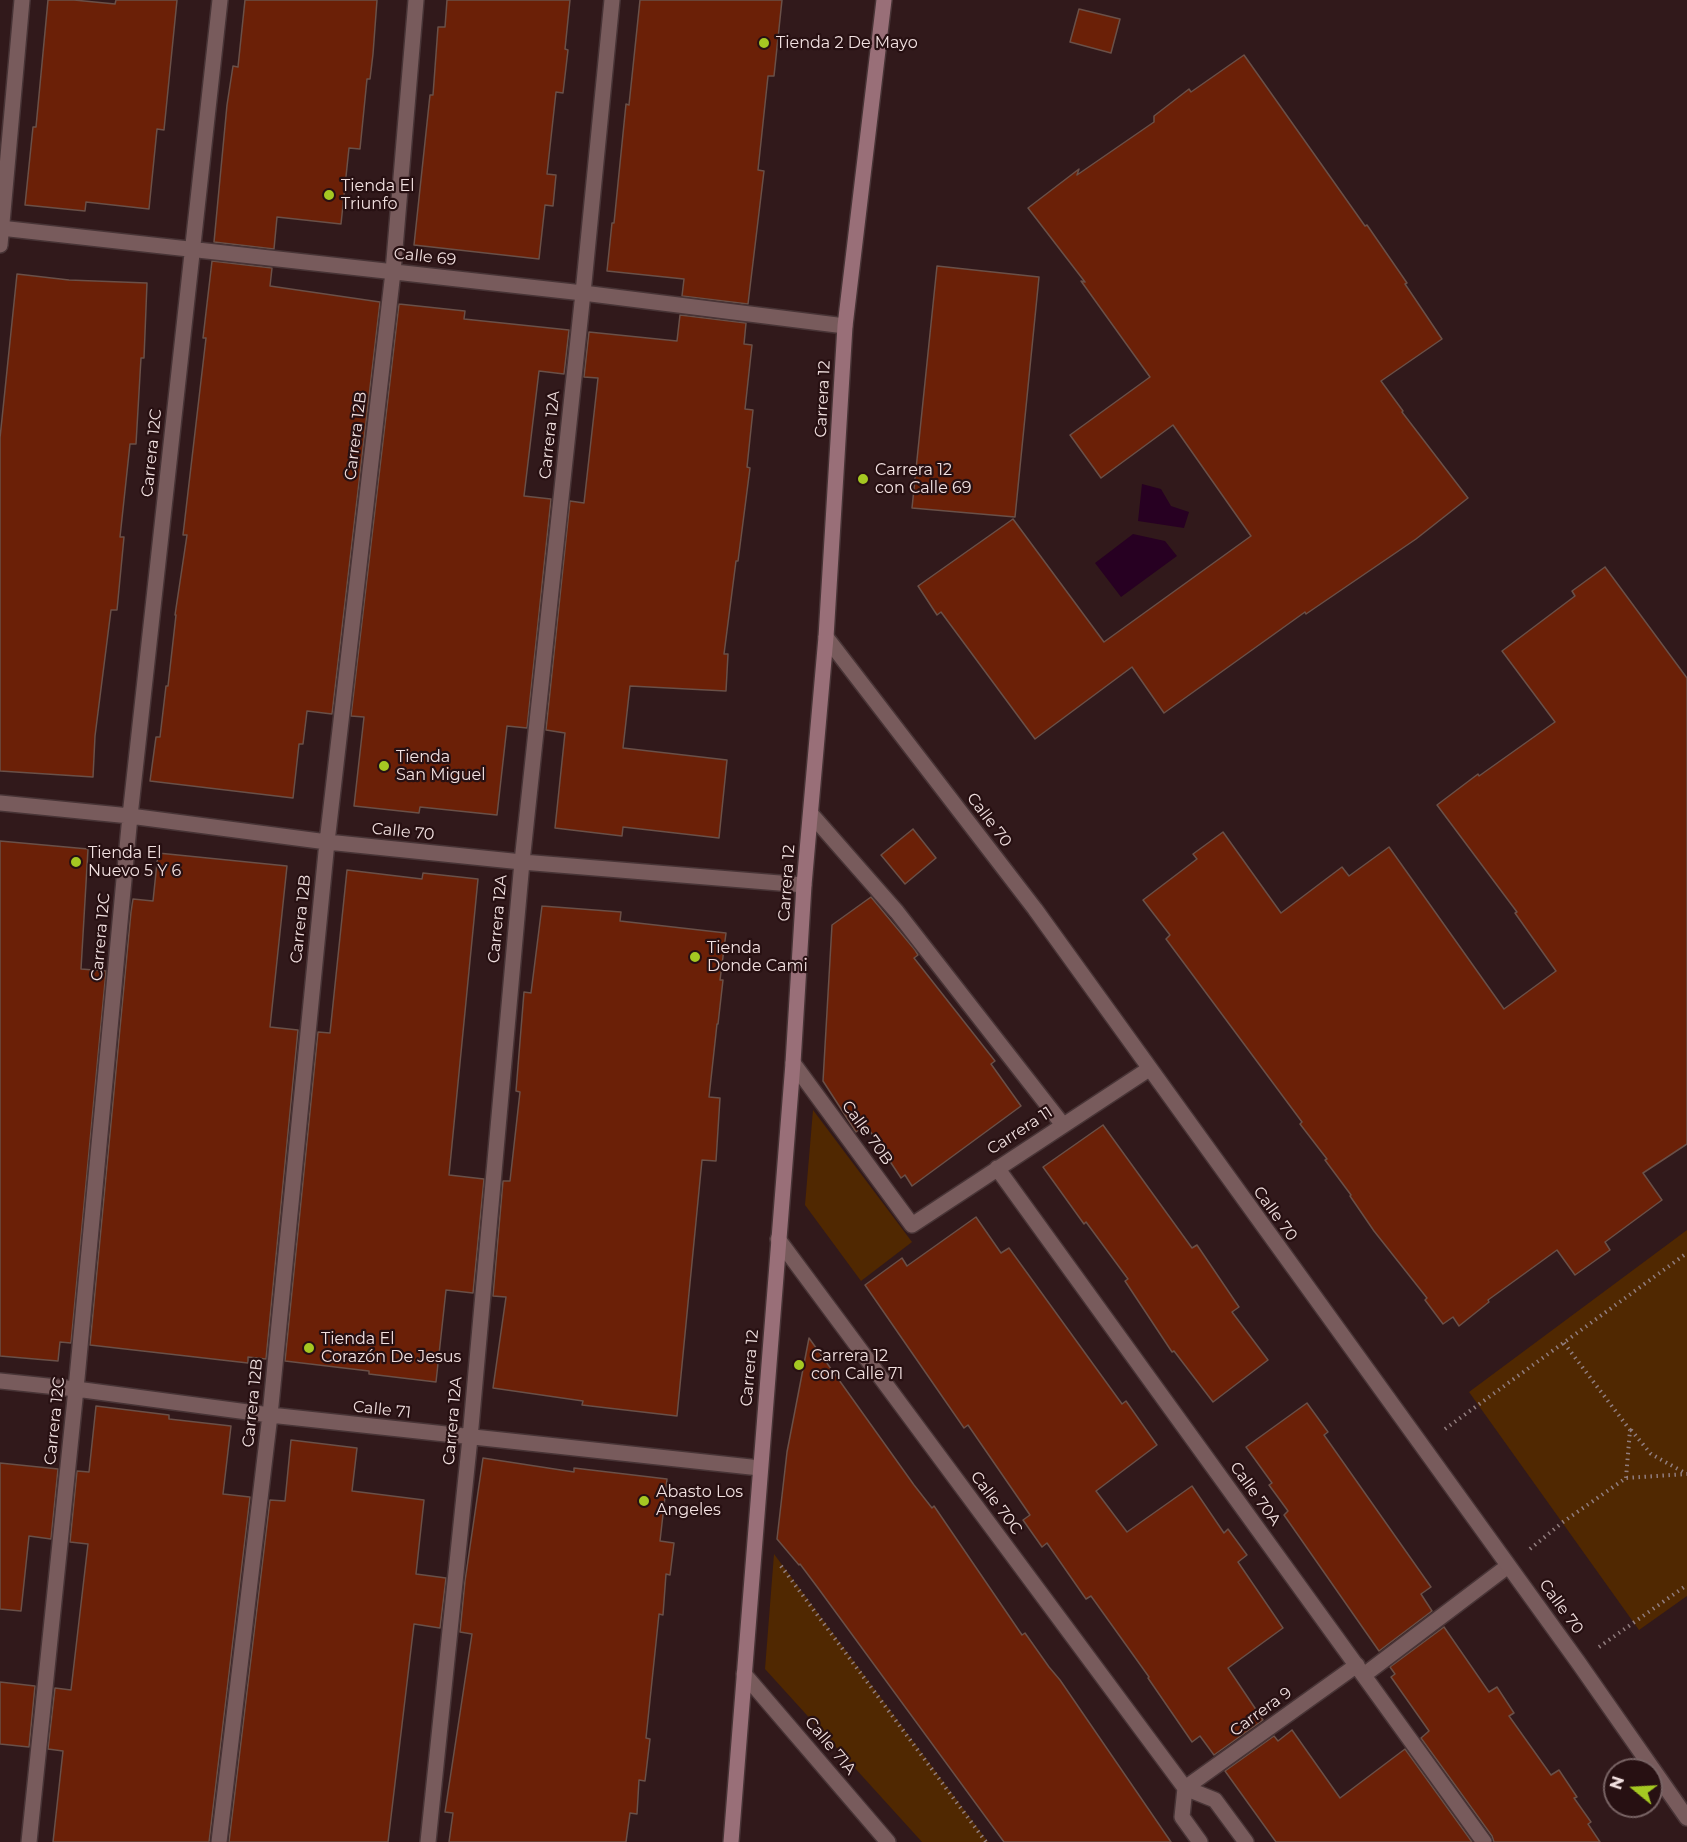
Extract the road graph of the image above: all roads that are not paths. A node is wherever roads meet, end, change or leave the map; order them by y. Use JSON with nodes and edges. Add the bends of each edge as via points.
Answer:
{"nodes":[{"id":1,"x":22,"y":0,"type":"edge"},
{"id":2,"x":220,"y":0,"type":"edge"},
{"id":3,"x":416,"y":0,"type":"edge"},
{"id":4,"x":612,"y":0,"type":"edge"},
{"id":5,"x":884,"y":0,"type":"edge"},
{"id":6,"x":1,"y":228,"type":"edge"},
{"id":7,"x":0,"y":245,"type":"edge"},
{"id":8,"x":193,"y":249,"type":"junction"},
{"id":9,"x":393,"y":272,"type":"junction"},
{"id":10,"x":583,"y":293,"type":"junction"},
{"id":11,"x":845,"y":326,"type":"junction"},
{"id":12,"x":826,"y":636,"type":"junction"},
{"id":13,"x":0,"y":803,"type":"edge"},
{"id":14,"x":811,"y":814,"type":"junction"},
{"id":15,"x":130,"y":816,"type":"junction"},
{"id":16,"x":327,"y":842,"type":"junction"},
{"id":17,"x":522,"y":862,"type":"junction"},
{"id":18,"x":804,"y":885,"type":"junction"},
{"id":19,"x":793,"y":1063,"type":"junction"},
{"id":20,"x":1149,"y":1070,"type":"junction"},
{"id":21,"x":1063,"y":1125,"type":"junction"},
{"id":22,"x":997,"y":1168,"type":"junction"},
{"id":23,"x":912,"y":1225,"type":"joint"},
{"id":24,"x":778,"y":1239,"type":"junction"},
{"id":25,"x":0,"y":1381,"type":"edge"},
{"id":26,"x":76,"y":1389,"type":"junction"},
{"id":27,"x":270,"y":1415,"type":"junction"},
{"id":28,"x":470,"y":1438,"type":"junction"},
{"id":29,"x":760,"y":1468,"type":"junction"},
{"id":30,"x":1508,"y":1566,"type":"junction"},
{"id":31,"x":1360,"y":1670,"type":"junction"},
{"id":32,"x":744,"y":1674,"type":"junction"},
{"id":33,"x":1185,"y":1788,"type":"junction"},
{"id":34,"x":1687,"y":1818,"type":"edge"},
{"id":35,"x":29,"y":1842,"type":"edge"},
{"id":36,"x":219,"y":1842,"type":"edge"},
{"id":37,"x":428,"y":1842,"type":"edge"},
{"id":38,"x":731,"y":1842,"type":"edge"},
{"id":39,"x":888,"y":1842,"type":"edge"},
{"id":40,"x":1200,"y":1842,"type":"edge"},
{"id":41,"x":1246,"y":1842,"type":"edge"},
{"id":42,"x":1484,"y":1842,"type":"edge"}],
"edges":[{"from":1,"to":6,"type":"street"},
{"from":2,"to":8,"type":"street","name":"Carrera 12C"},
{"from":3,"to":9,"type":"street","name":"Carrera 12B"},
{"from":4,"to":10,"type":"street","name":"Carrera 12A"},
{"from":5,"to":11,"type":"main road","name":"Carrera 12"},
{"from":6,"to":7,"type":"street"},
{"from":6,"to":8,"type":"street","name":"Calle 69"},
{"from":8,"to":9,"type":"street","name":"Calle 69"},
{"from":8,"to":15,"type":"street","name":"Carrera 12C"},
{"from":9,"to":10,"type":"street","name":"Calle 69"},
{"from":9,"to":16,"type":"street","name":"Carrera 12B"},
{"from":10,"to":11,"type":"street","name":"Calle 69"},
{"from":10,"to":17,"type":"street","name":"Carrera 12A"},
{"from":11,"to":12,"type":"main road","name":"Carrera 12"},
{"from":12,"to":14,"type":"main road","name":"Carrera 12"},
{"from":12,"to":20,"type":"street","name":"Calle 70","via":[[1035,909]]},
{"from":13,"to":15,"type":"street","name":"Calle 70"},
{"from":14,"to":18,"type":"main road","name":"Carrera 12"},
{"from":14,"to":21,"type":"street","via":[[897,912]]},
{"from":15,"to":16,"type":"street","name":"Calle 70"},
{"from":15,"to":26,"type":"street","name":"Carrera 12C"},
{"from":16,"to":17,"type":"street","name":"Calle 70"},
{"from":16,"to":27,"type":"street","name":"Carrera 12B"},
{"from":17,"to":18,"type":"street","name":"Calle 70"},
{"from":17,"to":28,"type":"street","name":"Carrera 12A"},
{"from":18,"to":19,"type":"main road","name":"Carrera 12"},
{"from":19,"to":23,"type":"street","name":"Calle 70B"},
{"from":19,"to":24,"type":"main road","name":"Carrera 12"},
{"from":20,"to":21,"type":"street","name":"Carrera 11"},
{"from":20,"to":30,"type":"street","name":"Calle 70"},
{"from":21,"to":22,"type":"street","name":"Carrera 11"},
{"from":22,"to":23,"type":"street","name":"Carrera 11"},
{"from":22,"to":31,"type":"street","name":"Calle 70A"},
{"from":24,"to":29,"type":"main road","name":"Carrera 12"},
{"from":24,"to":33,"type":"street","name":"Calle 70C"},
{"from":25,"to":26,"type":"street","name":"Calle 71"},
{"from":26,"to":27,"type":"street","name":"Calle 71"},
{"from":26,"to":35,"type":"street","name":"Carrera 12C"},
{"from":27,"to":28,"type":"street","name":"Calle 71"},
{"from":27,"to":36,"type":"street","name":"Carrera 12B"},
{"from":28,"to":29,"type":"street","name":"Calle 71"},
{"from":28,"to":37,"type":"street","name":"Carrera 12A"},
{"from":29,"to":32,"type":"main road","name":"Carrera 12"},
{"from":30,"to":31,"type":"street","name":"Carrera 9"},
{"from":30,"to":34,"type":"street","name":"Calle 70"},
{"from":31,"to":33,"type":"street","name":"Carrera 9"},
{"from":31,"to":42,"type":"street","name":"Calle 70A"},
{"from":32,"to":38,"type":"main road","name":"Carrera 12"},
{"from":32,"to":39,"type":"street","name":"Calle 71A"},
{"from":33,"to":40,"type":"street","via":[[1182,1817]]},
{"from":33,"to":41,"type":"street","via":[[1215,1800]]}]}
